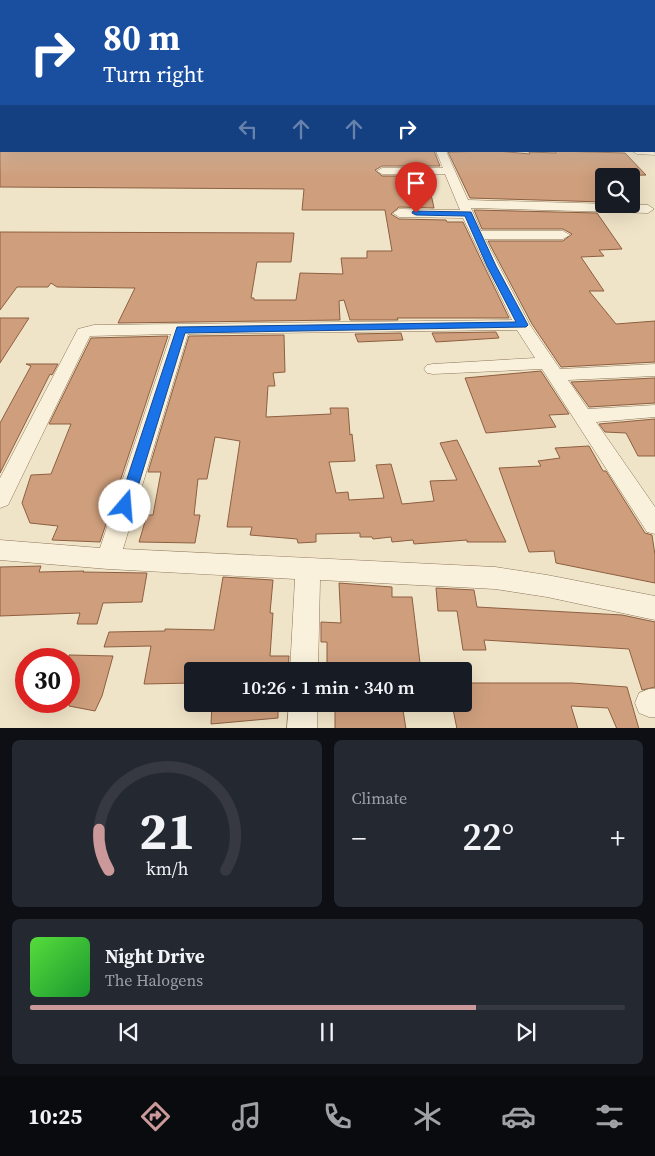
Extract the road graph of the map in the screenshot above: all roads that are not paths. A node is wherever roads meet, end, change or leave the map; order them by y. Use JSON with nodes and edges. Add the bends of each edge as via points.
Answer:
{"nodes":[{"id":1,"x":441,"y":152,"type":"edge"},
{"id":2,"x":382,"y":171,"type":"dead end"},
{"id":3,"x":450,"y":171,"type":"junction"},
{"id":4,"x":648,"y":208,"type":"dead end"},
{"id":5,"x":466,"y":209,"type":"junction"},
{"id":6,"x":399,"y":213,"type":"dead end"},
{"id":7,"x":476,"y":235,"type":"junction"},
{"id":8,"x":563,"y":235,"type":"dead end"},
{"id":9,"x":522,"y":325,"type":"junction"},
{"id":10,"x":181,"y":330,"type":"junction"},
{"id":11,"x":433,"y":369,"type":"dead end"},
{"id":12,"x":551,"y":369,"type":"junction"},
{"id":13,"x":655,"y":370,"type":"edge"},
{"id":14,"x":655,"y":411,"type":"edge"},
{"id":15,"x":582,"y":416,"type":"junction"},
{"id":16,"x":0,"y":499,"type":"edge"},
{"id":17,"x":655,"y":525,"type":"edge"},
{"id":18,"x":0,"y":550,"type":"edge"},
{"id":19,"x":108,"y":559,"type":"junction"},
{"id":20,"x":308,"y":570,"type":"junction"},
{"id":21,"x":655,"y":608,"type":"edge"},
{"id":22,"x":304,"y":662,"type":"edge"},
{"id":23,"x":303,"y":712,"type":"edge"},
{"id":24,"x":302,"y":728,"type":"edge"}],
"edges":[{"from":1,"to":3,"type":"street"},
{"from":2,"to":3,"type":"street"},
{"from":3,"to":5,"type":"street"},
{"from":4,"to":5,"type":"street"},
{"from":5,"to":6,"type":"street"},
{"from":5,"to":7,"type":"street"},
{"from":7,"to":8,"type":"street"},
{"from":7,"to":9,"type":"street"},
{"from":9,"to":10,"type":"street"},
{"from":9,"to":12,"type":"street"},
{"from":10,"to":16,"type":"street","via":[[84,332]]},
{"from":10,"to":19,"type":"street"},
{"from":11,"to":12,"type":"street"},
{"from":12,"to":13,"type":"street"},
{"from":12,"to":15,"type":"street"},
{"from":14,"to":15,"type":"street"},
{"from":15,"to":17,"type":"street"},
{"from":18,"to":19,"type":"street"},
{"from":19,"to":20,"type":"street"},
{"from":20,"to":21,"type":"street","via":[[495,578]]},
{"from":20,"to":22,"type":"street"},
{"from":23,"to":24,"type":"street"}]}
